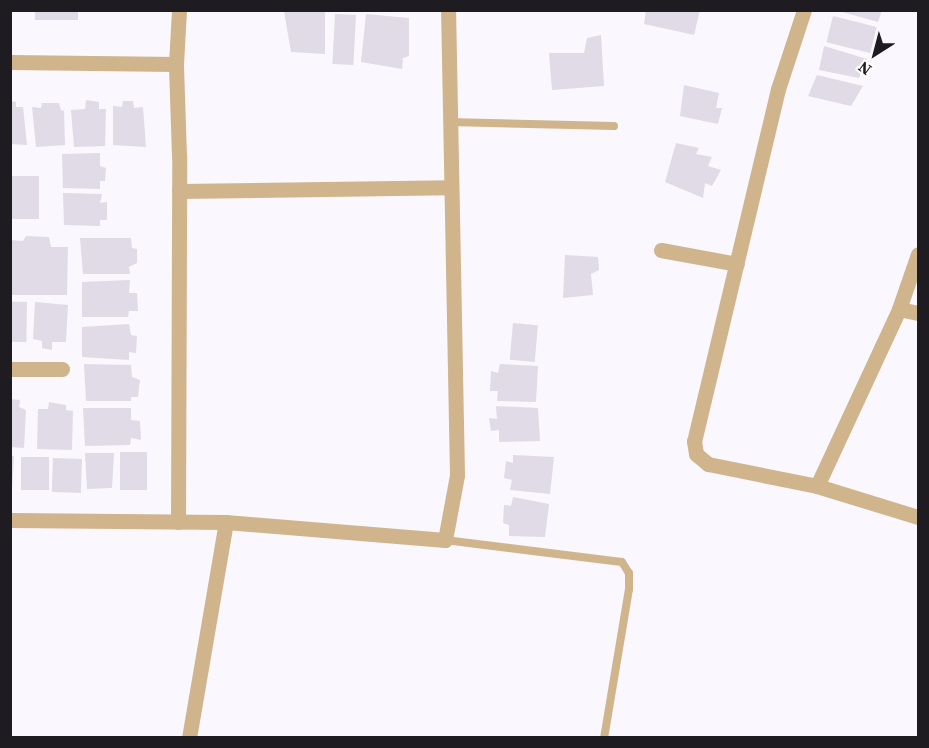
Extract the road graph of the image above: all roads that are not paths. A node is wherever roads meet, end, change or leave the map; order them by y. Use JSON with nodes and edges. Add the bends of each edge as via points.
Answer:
{"nodes":[{"id":1,"x":179,"y":10,"type":"edge"},
{"id":2,"x":448,"y":10,"type":"edge"},
{"id":3,"x":804,"y":10,"type":"edge"},
{"id":4,"x":10,"y":62,"type":"edge"},
{"id":5,"x":176,"y":64,"type":"junction"},
{"id":6,"x":449,"y":122,"type":"junction"},
{"id":7,"x":614,"y":126,"type":"dead end"},
{"id":8,"x":450,"y":187,"type":"junction"},
{"id":9,"x":179,"y":191,"type":"junction"},
{"id":10,"x":661,"y":250,"type":"dead end"},
{"id":11,"x":918,"y":254,"type":"edge"},
{"id":12,"x":737,"y":264,"type":"junction"},
{"id":13,"x":899,"y":309,"type":"junction"},
{"id":14,"x":918,"y":314,"type":"edge"},
{"id":15,"x":10,"y":369,"type":"edge"},
{"id":16,"x":62,"y":369,"type":"dead end"},
{"id":17,"x":817,"y":486,"type":"junction"},
{"id":18,"x":918,"y":517,"type":"edge"},
{"id":19,"x":10,"y":520,"type":"edge"},
{"id":20,"x":178,"y":522,"type":"junction"},
{"id":21,"x":226,"y":522,"type":"junction"},
{"id":22,"x":446,"y":540,"type":"junction"},
{"id":23,"x":189,"y":738,"type":"edge"},
{"id":24,"x":604,"y":738,"type":"edge"}],
"edges":[{"from":1,"to":5,"type":"street"},
{"from":2,"to":6,"type":"street"},
{"from":3,"to":12,"type":"street","via":[[778,88]]},
{"from":4,"to":5,"type":"street"},
{"from":5,"to":9,"type":"street"},
{"from":6,"to":7,"type":"lane"},
{"from":6,"to":8,"type":"street"},
{"from":8,"to":9,"type":"street"},
{"from":8,"to":22,"type":"street","via":[[457,475]]},
{"from":9,"to":20,"type":"street"},
{"from":10,"to":12,"type":"street"},
{"from":11,"to":13,"type":"street"},
{"from":12,"to":17,"type":"street","via":[[694,441],[696,454],[708,464]]},
{"from":13,"to":14,"type":"street"},
{"from":13,"to":17,"type":"street"},
{"from":15,"to":16,"type":"street"},
{"from":17,"to":18,"type":"street"},
{"from":19,"to":20,"type":"street"},
{"from":20,"to":21,"type":"street"},
{"from":21,"to":22,"type":"street"},
{"from":21,"to":23,"type":"street"},
{"from":22,"to":24,"type":"lane","via":[[622,562],[629,573],[629,589]]}]}
